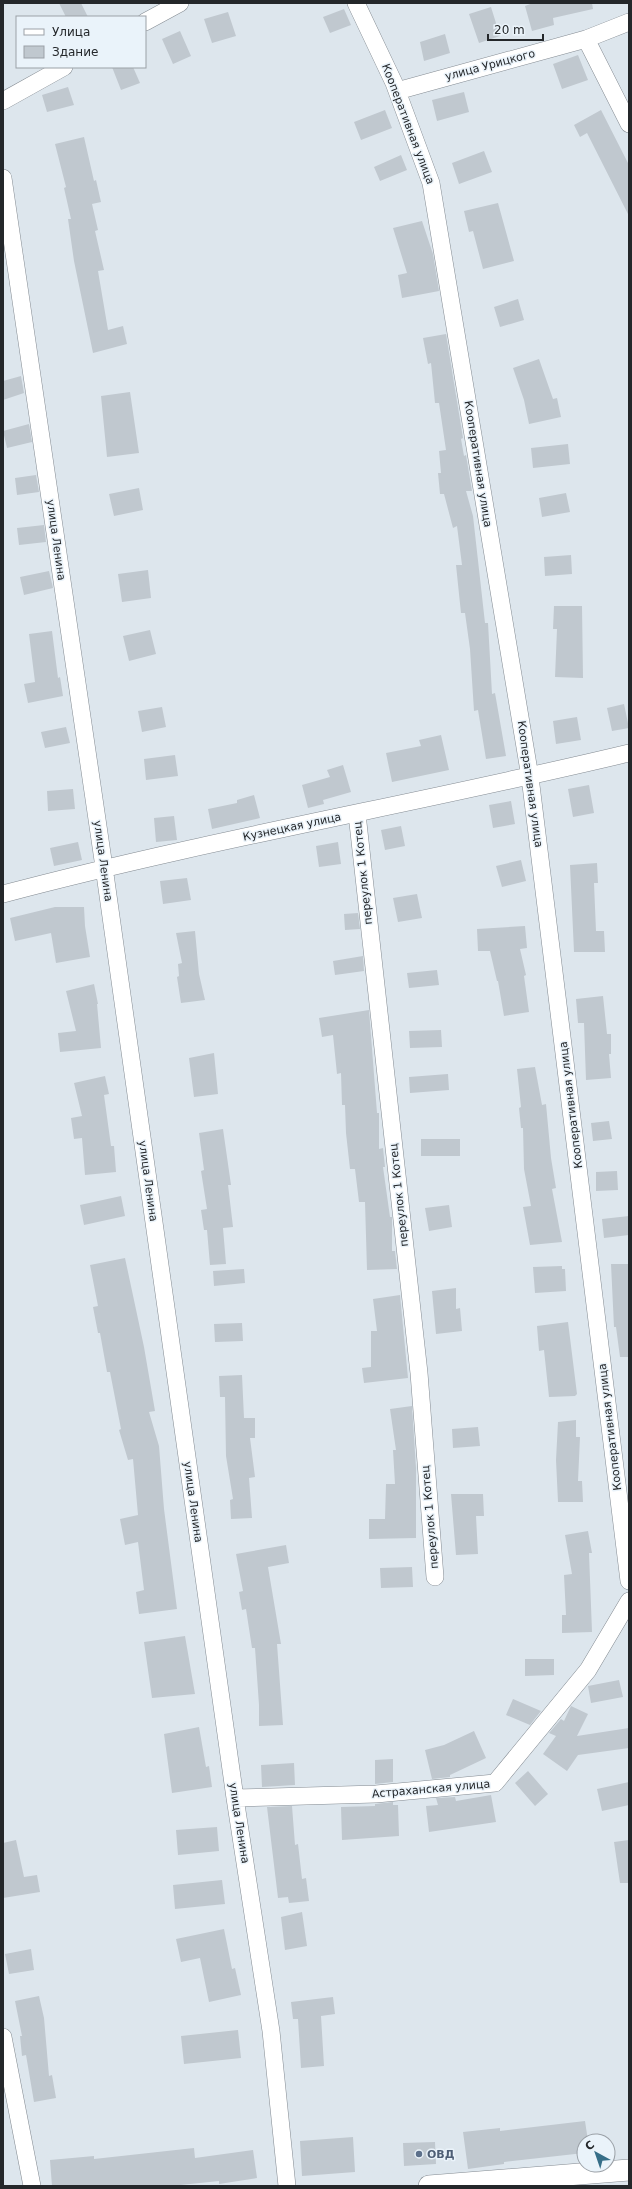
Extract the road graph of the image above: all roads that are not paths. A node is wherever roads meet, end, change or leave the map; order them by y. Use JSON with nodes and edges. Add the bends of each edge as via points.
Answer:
{"nodes":[{"id":1,"x":180,"y":3,"type":"edge"},
{"id":2,"x":356,"y":3,"type":"edge"},
{"id":3,"x":146,"y":21,"type":"edge"},
{"id":4,"x":629,"y":22,"type":"edge"},
{"id":5,"x":586,"y":40,"type":"junction"},
{"id":6,"x":62,"y":68,"type":"edge"},
{"id":7,"x":397,"y":91,"type":"junction"},
{"id":8,"x":3,"y":101,"type":"edge"},
{"id":9,"x":629,"y":124,"type":"edge"},
{"id":10,"x":3,"y":178,"type":"edge"},
{"id":11,"x":629,"y":753,"type":"edge"},
{"id":12,"x":530,"y":777,"type":"junction"},
{"id":13,"x":357,"y":814,"type":"junction"},
{"id":14,"x":104,"y":867,"type":"junction"},
{"id":15,"x":3,"y":894,"type":"edge"},
{"id":16,"x":435,"y":1577,"type":"dead end"},
{"id":17,"x":629,"y":1581,"type":"edge"},
{"id":18,"x":629,"y":1601,"type":"edge"},
{"id":19,"x":235,"y":1798,"type":"junction"},
{"id":20,"x":3,"y":2037,"type":"edge"},
{"id":21,"x":629,"y":2170,"type":"edge"},
{"id":22,"x":32,"y":2186,"type":"edge"},
{"id":23,"x":287,"y":2186,"type":"edge"},
{"id":24,"x":442,"y":2186,"type":"edge"}],
"edges":[{"from":1,"to":3,"type":"street"},
{"from":2,"to":7,"type":"street","name":"Кооперативная улица"},
{"from":4,"to":5,"type":"street","name":"улица Урицкого"},
{"from":5,"to":7,"type":"street","name":"улица Урицкого"},
{"from":5,"to":9,"type":"street"},
{"from":6,"to":8,"type":"street"},
{"from":7,"to":12,"type":"street","name":"Кооперативная улица","via":[[432,183]]},
{"from":10,"to":14,"type":"street","name":"улица Ленина"},
{"from":11,"to":12,"type":"street","name":"Кузнецкая улица"},
{"from":12,"to":13,"type":"street","name":"Кузнецкая улица"},
{"from":12,"to":17,"type":"street","name":"Кооперативная улица"},
{"from":13,"to":14,"type":"street","name":"Кузнецкая улица"},
{"from":13,"to":16,"type":"street","name":"переулок 1 Котец","via":[[419,1373]]},
{"from":14,"to":15,"type":"street","name":"Кузнецкая улица"},
{"from":14,"to":19,"type":"street","name":"улица Ленина"},
{"from":18,"to":19,"type":"street","name":"Астраханская улица","via":[[588,1670],[495,1783],[376,1794]]},
{"from":19,"to":23,"type":"street","name":"улица Ленина","via":[[271,2030]]},
{"from":20,"to":22,"type":"street"},
{"from":21,"to":24,"type":"street"}]}
